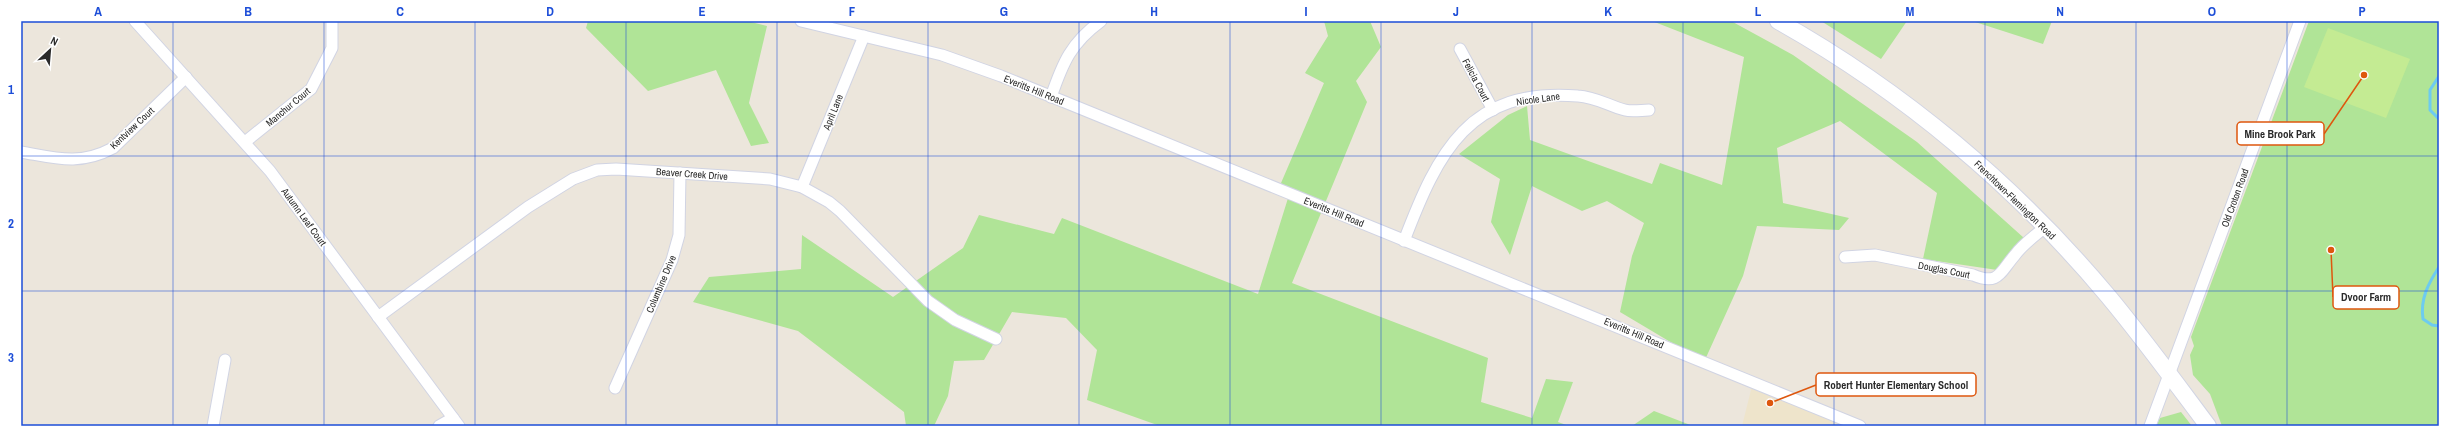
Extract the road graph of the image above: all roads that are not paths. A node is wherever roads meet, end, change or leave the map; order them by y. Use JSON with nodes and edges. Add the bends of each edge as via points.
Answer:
{"nodes":[{"id":1,"x":135,"y":21,"type":"edge"},
{"id":2,"x":332,"y":21,"type":"edge"},
{"id":3,"x":801,"y":21,"type":"edge"},
{"id":4,"x":1101,"y":21,"type":"edge"},
{"id":5,"x":1778,"y":21,"type":"edge"},
{"id":6,"x":2300,"y":21,"type":"edge"},
{"id":7,"x":864,"y":36,"type":"junction"},
{"id":8,"x":1460,"y":49,"type":"dead end"},
{"id":9,"x":186,"y":77,"type":"junction"},
{"id":10,"x":1051,"y":97,"type":"junction"},
{"id":11,"x":1493,"y":110,"type":"junction"},
{"id":12,"x":1649,"y":110,"type":"dead end"},
{"id":13,"x":246,"y":142,"type":"junction"},
{"id":14,"x":21,"y":152,"type":"edge"},
{"id":15,"x":680,"y":173,"type":"junction"},
{"id":16,"x":802,"y":187,"type":"junction"},
{"id":17,"x":2045,"y":227,"type":"junction"},
{"id":18,"x":1404,"y":241,"type":"junction"},
{"id":19,"x":1845,"y":257,"type":"dead end"},
{"id":20,"x":378,"y":317,"type":"junction"},
{"id":21,"x":996,"y":339,"type":"dead end"},
{"id":22,"x":225,"y":360,"type":"dead end"},
{"id":23,"x":2169,"y":375,"type":"junction"},
{"id":24,"x":615,"y":388,"type":"dead end"},
{"id":25,"x":456,"y":422,"type":"edge"},
{"id":26,"x":213,"y":426,"type":"edge"},
{"id":27,"x":439,"y":426,"type":"edge"},
{"id":28,"x":1860,"y":426,"type":"edge"},
{"id":29,"x":2150,"y":426,"type":"edge"},
{"id":30,"x":2208,"y":426,"type":"edge"}],
"edges":[{"from":1,"to":9,"type":"street","name":"Autumn Leaf Court"},
{"from":2,"to":13,"type":"street","name":"Manchur Court","via":[[332,48],[311,89]]},
{"from":3,"to":7,"type":"street","name":"Everitts Hill Road"},
{"from":4,"to":10,"type":"street","via":[[1080,38],[1071,50],[1058,74]]},
{"from":5,"to":17,"type":"main road","name":"Frenchtown-Flemington Road","via":[[1853,67],[1908,106],[1982,167]]},
{"from":6,"to":23,"type":"street","name":"Old Croton Road"},
{"from":7,"to":10,"type":"street","name":"Everitts Hill Road","via":[[942,55]]},
{"from":7,"to":16,"type":"street","name":"April Lane"},
{"from":8,"to":11,"type":"street","name":"Felicia Court"},
{"from":9,"to":13,"type":"street","name":"Autumn Leaf Court"},
{"from":9,"to":14,"type":"street","name":"Kentview Court","via":[[113,148],[104,153],[73,161]]},
{"from":10,"to":18,"type":"street","name":"Everitts Hill Road"},
{"from":11,"to":12,"type":"street","name":"Nicole Lane","via":[[1515,101],[1563,95],[1593,98],[1626,110]]},
{"from":11,"to":18,"type":"street","name":"Nicole Lane","via":[[1472,123],[1450,144],[1427,182]]},
{"from":13,"to":20,"type":"street","name":"Autumn Leaf Court"},
{"from":15,"to":16,"type":"street","name":"Beaver Creek Drive","via":[[770,179]]},
{"from":15,"to":20,"type":"street","name":"Beaver Creek Drive","via":[[597,170],[573,179],[528,207]]},
{"from":15,"to":24,"type":"street","name":"Columbine Drive","via":[[679,235],[672,260]]},
{"from":16,"to":21,"type":"street","name":"Beaver Creek Drive","via":[[829,202],[928,301],[955,320]]},
{"from":17,"to":19,"type":"street","name":"Douglas Court","via":[[2015,255],[2003,272],[1995,278],[1986,280],[1876,255]]},
{"from":17,"to":23,"type":"main road","name":"Frenchtown-Flemington Road","via":[[2107,295]]},
{"from":18,"to":28,"type":"street","name":"Everitts Hill Road"},
{"from":20,"to":25,"type":"street","name":"Autumn Leaf Court"},
{"from":22,"to":26,"type":"street"},
{"from":23,"to":29,"type":"street","name":"Old Croton Road"},
{"from":23,"to":30,"type":"main road","name":"Frenchtown-Flemington Road"},
{"from":25,"to":27,"type":"street"}]}
